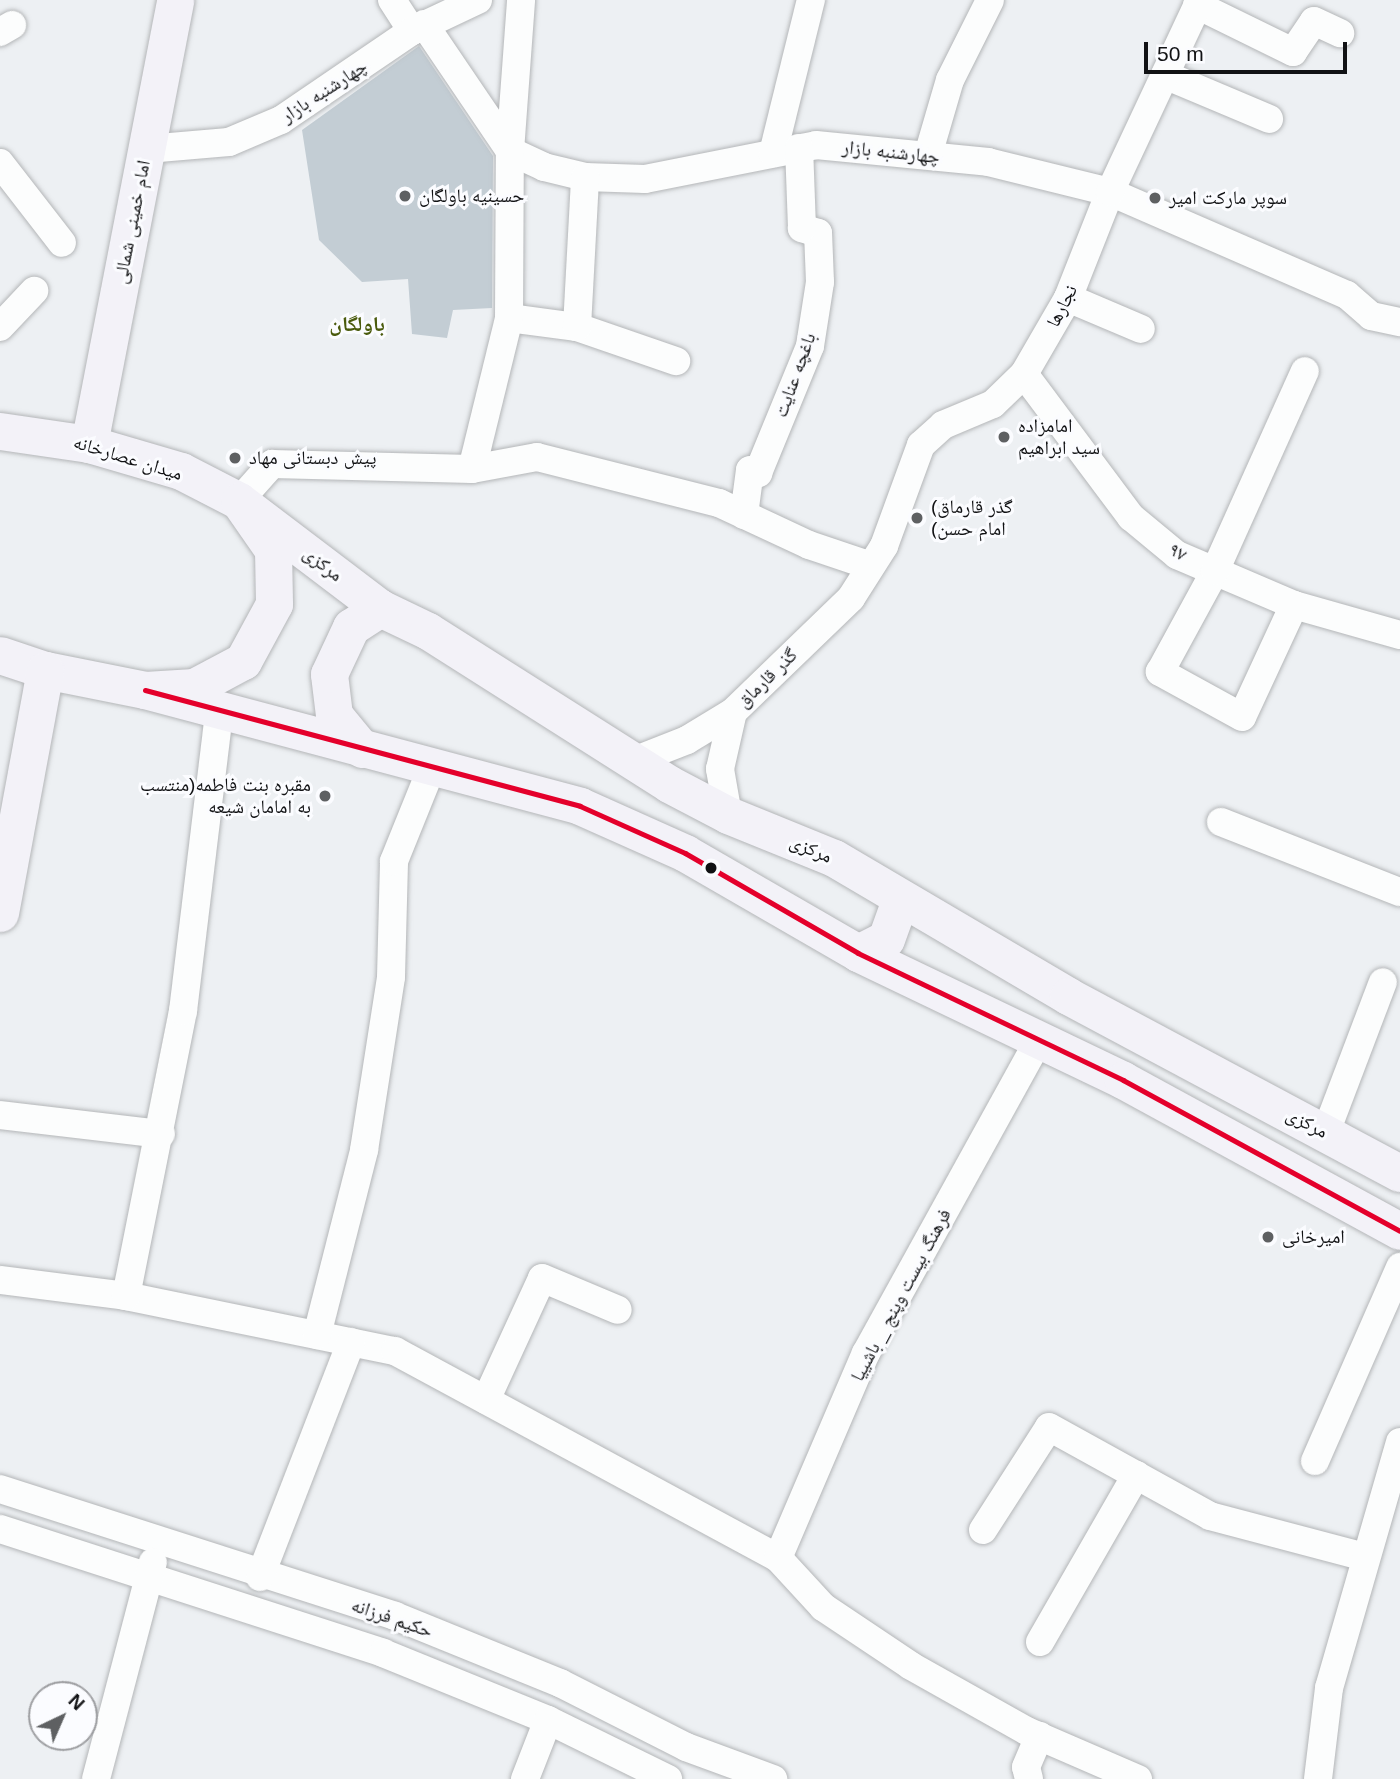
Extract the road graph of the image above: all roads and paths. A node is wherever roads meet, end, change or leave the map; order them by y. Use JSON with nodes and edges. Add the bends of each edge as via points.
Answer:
{"nodes":[{"id":1,"x":175,"y":0,"type":"edge"},
{"id":2,"x":392,"y":0,"type":"edge"},
{"id":3,"x":478,"y":0,"type":"edge"},
{"id":4,"x":521,"y":0,"type":"edge"},
{"id":5,"x":811,"y":0,"type":"edge"},
{"id":6,"x":990,"y":0,"type":"edge"},
{"id":7,"x":1199,"y":2,"type":"edge"},
{"id":8,"x":418,"y":27,"type":"junction"},
{"id":9,"x":1340,"y":33,"type":"dead end"},
{"id":10,"x":1165,"y":75,"type":"junction"},
{"id":11,"x":1269,"y":119,"type":"dead end"},
{"id":12,"x":146,"y":149,"type":"junction"},
{"id":13,"x":786,"y":150,"type":"junction"},
{"id":14,"x":510,"y":151,"type":"junction"},
{"id":15,"x":928,"y":155,"type":"junction"},
{"id":16,"x":0,"y":163,"type":"edge"},
{"id":17,"x":585,"y":177,"type":"junction"},
{"id":18,"x":1111,"y":192,"type":"junction"},
{"id":19,"x":62,"y":243,"type":"dead end"},
{"id":20,"x":34,"y":290,"type":"dead end"},
{"id":21,"x":1069,"y":298,"type":"junction"},
{"id":22,"x":509,"y":317,"type":"junction"},
{"id":23,"x":1400,"y":322,"type":"edge"},
{"id":24,"x":0,"y":327,"type":"edge"},
{"id":25,"x":577,"y":327,"type":"junction"},
{"id":26,"x":1141,"y":329,"type":"dead end"},
{"id":27,"x":676,"y":361,"type":"dead end"},
{"id":28,"x":1304,"y":371,"type":"dead end"},
{"id":29,"x":1024,"y":374,"type":"junction"},
{"id":30,"x":0,"y":431,"type":"edge"},
{"id":31,"x":89,"y":444,"type":"junction"},
{"id":32,"x":472,"y":469,"type":"junction"},
{"id":33,"x":239,"y":501,"type":"junction"},
{"id":34,"x":744,"y":515,"type":"junction"},
{"id":35,"x":871,"y":566,"type":"junction"},
{"id":36,"x":1214,"y":571,"type":"junction"},
{"id":37,"x":1294,"y":605,"type":"junction"},
{"id":38,"x":380,"y":607,"type":"junction"},
{"id":39,"x":1400,"y":635,"type":"edge"},
{"id":40,"x":0,"y":655,"type":"edge"},
{"id":41,"x":45,"y":670,"type":"junction"},
{"id":42,"x":145,"y":690,"type":"junction"},
{"id":43,"x":219,"y":712,"type":"junction"},
{"id":44,"x":733,"y":712,"type":"junction"},
{"id":45,"x":362,"y":749,"type":"junction"},
{"id":46,"x":631,"y":762,"type":"junction"},
{"id":47,"x":432,"y":767,"type":"junction"},
{"id":48,"x":728,"y":815,"type":"junction"},
{"id":49,"x":1221,"y":822,"type":"dead end"},
{"id":50,"x":1400,"y":892,"type":"edge"},
{"id":51,"x":900,"y":900,"type":"junction"},
{"id":52,"x":0,"y":913,"type":"edge"},
{"id":53,"x":858,"y":953,"type":"junction"},
{"id":54,"x":1383,"y":982,"type":"dead end"},
{"id":55,"x":1039,"y":1039,"type":"junction"},
{"id":56,"x":0,"y":1115,"type":"edge"},
{"id":57,"x":1326,"y":1132,"type":"junction"},
{"id":58,"x":161,"y":1134,"type":"junction"},
{"id":59,"x":1400,"y":1173,"type":"edge"},
{"id":60,"x":1400,"y":1231,"type":"edge"},
{"id":61,"x":1400,"y":1266,"type":"edge"},
{"id":62,"x":0,"y":1280,"type":"edge"},
{"id":63,"x":126,"y":1296,"type":"junction"},
{"id":64,"x":618,"y":1310,"type":"dead end"},
{"id":65,"x":317,"y":1335,"type":"junction"},
{"id":66,"x":351,"y":1342,"type":"junction"},
{"id":67,"x":486,"y":1400,"type":"junction"},
{"id":68,"x":1400,"y":1442,"type":"edge"},
{"id":69,"x":1315,"y":1461,"type":"dead end"},
{"id":70,"x":1136,"y":1475,"type":"junction"},
{"id":71,"x":0,"y":1489,"type":"edge"},
{"id":72,"x":0,"y":1529,"type":"edge"},
{"id":73,"x":983,"y":1530,"type":"dead end"},
{"id":74,"x":158,"y":1541,"type":"junction"},
{"id":75,"x":1365,"y":1557,"type":"junction"},
{"id":76,"x":778,"y":1558,"type":"junction"},
{"id":77,"x":260,"y":1577,"type":"junction"},
{"id":78,"x":150,"y":1579,"type":"junction"},
{"id":79,"x":1040,"y":1642,"type":"dead end"},
{"id":80,"x":548,"y":1720,"type":"junction"},
{"id":81,"x":1039,"y":1736,"type":"junction"},
{"id":82,"x":96,"y":1779,"type":"edge"},
{"id":83,"x":525,"y":1779,"type":"edge"},
{"id":84,"x":668,"y":1779,"type":"edge"},
{"id":85,"x":773,"y":1779,"type":"edge"},
{"id":86,"x":1028,"y":1779,"type":"edge"},
{"id":87,"x":1138,"y":1779,"type":"edge"},
{"id":88,"x":1318,"y":1779,"type":"edge"}],
"edges":[{"from":1,"to":12,"type":"main road","name":"امام خمینی شمالی"},
{"from":2,"to":8,"type":"street"},
{"from":3,"to":8,"type":"street","name":"چهارشنبه بازار"},
{"from":4,"to":14,"type":"street"},
{"from":5,"to":13,"type":"street"},
{"from":6,"to":15,"type":"street","via":[[950,80]]},
{"from":7,"to":9,"type":"street","via":[[1293,52],[1314,22]]},
{"from":7,"to":10,"type":"street","name":"نجارها"},
{"from":8,"to":12,"type":"street","name":"چهارشنبه بازار","via":[[281,120],[229,142]]},
{"from":8,"to":14,"type":"street"},
{"from":10,"to":11,"type":"street"},
{"from":10,"to":18,"type":"street","name":"نجارها"},
{"from":12,"to":31,"type":"main road","name":"امام خمینی شمالی"},
{"from":13,"to":15,"type":"street","name":"چهارشنبه بازار","via":[[845,146]]},
{"from":13,"to":17,"type":"street","name":"چهارشنبه بازار","via":[[645,179]]},
{"from":13,"to":34,"type":"street","name":"باغچه عنایت","via":[[802,228],[818,233],[820,282],[810,346],[758,473],[750,470]]},
{"from":14,"to":17,"type":"street","name":"چهارشنبه بازار"},
{"from":14,"to":22,"type":"street"},
{"from":15,"to":18,"type":"street","name":"چهارشنبه بازار","via":[[988,162]]},
{"from":16,"to":19,"type":"street"},
{"from":17,"to":25,"type":"street"},
{"from":18,"to":21,"type":"street","name":"نجارها"},
{"from":18,"to":23,"type":"street","name":"چهارشنبه بازار","via":[[1347,295],[1371,316]]},
{"from":20,"to":24,"type":"street"},
{"from":21,"to":26,"type":"street"},
{"from":21,"to":29,"type":"street","name":"نجارها"},
{"from":22,"to":25,"type":"street"},
{"from":22,"to":32,"type":"street"},
{"from":25,"to":27,"type":"street"},
{"from":28,"to":36,"type":"street"},
{"from":29,"to":35,"type":"street","name":"نجارها","via":[[993,404],[943,425],[921,445],[884,546]]},
{"from":29,"to":36,"type":"street","name":"۹۷","via":[[1131,517],[1177,555]]},
{"from":30,"to":31,"type":"main road","name":"میدان عصارخانه"},
{"from":31,"to":33,"type":"main road","name":"میدان عصارخانه","via":[[181,471]]},
{"from":32,"to":33,"type":"street","via":[[272,464]]},
{"from":32,"to":34,"type":"street","via":[[537,457],[630,477]]},
{"from":33,"to":38,"type":"main road","name":"مرکزی"},
{"from":33,"to":42,"type":"main road","name":"میدان عصارخانه","via":[[273,550],[274,604],[262,634],[243,661],[216,677],[194,687]]},
{"from":34,"to":35,"type":"street"},
{"from":35,"to":44,"type":"street","name":"گذر قارماق","via":[[851,598]]},
{"from":36,"to":37,"type":"street","name":"۹۷"},
{"from":36,"to":37,"type":"street","via":[[1160,671],[1242,716]]},
{"from":37,"to":39,"type":"street","name":"۹۷"},
{"from":38,"to":45,"type":"main road","via":[[351,626],[329,674],[334,715]]},
{"from":38,"to":46,"type":"main road","name":"مرکزی","via":[[428,631]]},
{"from":40,"to":41,"type":"main road","name":"میدان عصارخانه"},
{"from":41,"to":42,"type":"main road","name":"میدان عصارخانه"},
{"from":41,"to":52,"type":"main road"},
{"from":42,"to":43,"type":"main road"},
{"from":43,"to":45,"type":"main road"},
{"from":43,"to":58,"type":"street","via":[[183,1011]]},
{"from":44,"to":46,"type":"street","via":[[687,740]]},
{"from":44,"to":48,"type":"street","name":"گذر قارماق","via":[[720,769]]},
{"from":45,"to":47,"type":"main road"},
{"from":46,"to":48,"type":"main road","name":"مرکزی"},
{"from":47,"to":53,"type":"main road","via":[[580,806],[685,853]]},
{"from":47,"to":65,"type":"street","via":[[394,862],[391,977],[364,1150]]},
{"from":48,"to":51,"type":"main road","name":"مرکزی","via":[[834,858]]},
{"from":49,"to":50,"type":"street"},
{"from":51,"to":53,"type":"main road","via":[[886,939]]},
{"from":51,"to":57,"type":"main road","name":"مرکزی"},
{"from":53,"to":55,"type":"main road"},
{"from":54,"to":57,"type":"street"},
{"from":55,"to":60,"type":"main road"},
{"from":55,"to":76,"type":"street","name":"فرهنگ بیست وپنج _ باشییا","via":[[866,1353]]},
{"from":56,"to":58,"type":"street"},
{"from":57,"to":59,"type":"main road","name":"مرکزی"},
{"from":58,"to":63,"type":"street"},
{"from":61,"to":69,"type":"street"},
{"from":62,"to":63,"type":"street"},
{"from":63,"to":65,"type":"street"},
{"from":64,"to":67,"type":"street","via":[[542,1278]]},
{"from":65,"to":66,"type":"street"},
{"from":66,"to":67,"type":"street","via":[[395,1351]]},
{"from":66,"to":77,"type":"street"},
{"from":67,"to":76,"type":"street"},
{"from":68,"to":75,"type":"street"},
{"from":70,"to":73,"type":"street","via":[[1049,1427]]},
{"from":70,"to":75,"type":"street","via":[[1210,1516]]},
{"from":70,"to":79,"type":"street"},
{"from":71,"to":74,"type":"street","name":"حکیم فرزانه"},
{"from":72,"to":78,"type":"street","name":"حکیم فرزانه"},
{"from":74,"to":77,"type":"street","name":"حکیم فرزانه"},
{"from":74,"to":78,"type":"street"},
{"from":75,"to":88,"type":"street","via":[[1329,1688]]},
{"from":76,"to":81,"type":"street","via":[[823,1607],[911,1666]]},
{"from":77,"to":85,"type":"street","name":"حکیم فرزانه","via":[[395,1616],[560,1683],[685,1746]]},
{"from":78,"to":80,"type":"street","name":"حکیم فرزانه","via":[[383,1653]]},
{"from":78,"to":82,"type":"street"},
{"from":80,"to":83,"type":"street"},
{"from":80,"to":84,"type":"street","name":"حکیم فرزانه"},
{"from":81,"to":86,"type":"street","via":[[1026,1767]]},
{"from":81,"to":87,"type":"street"}]}
